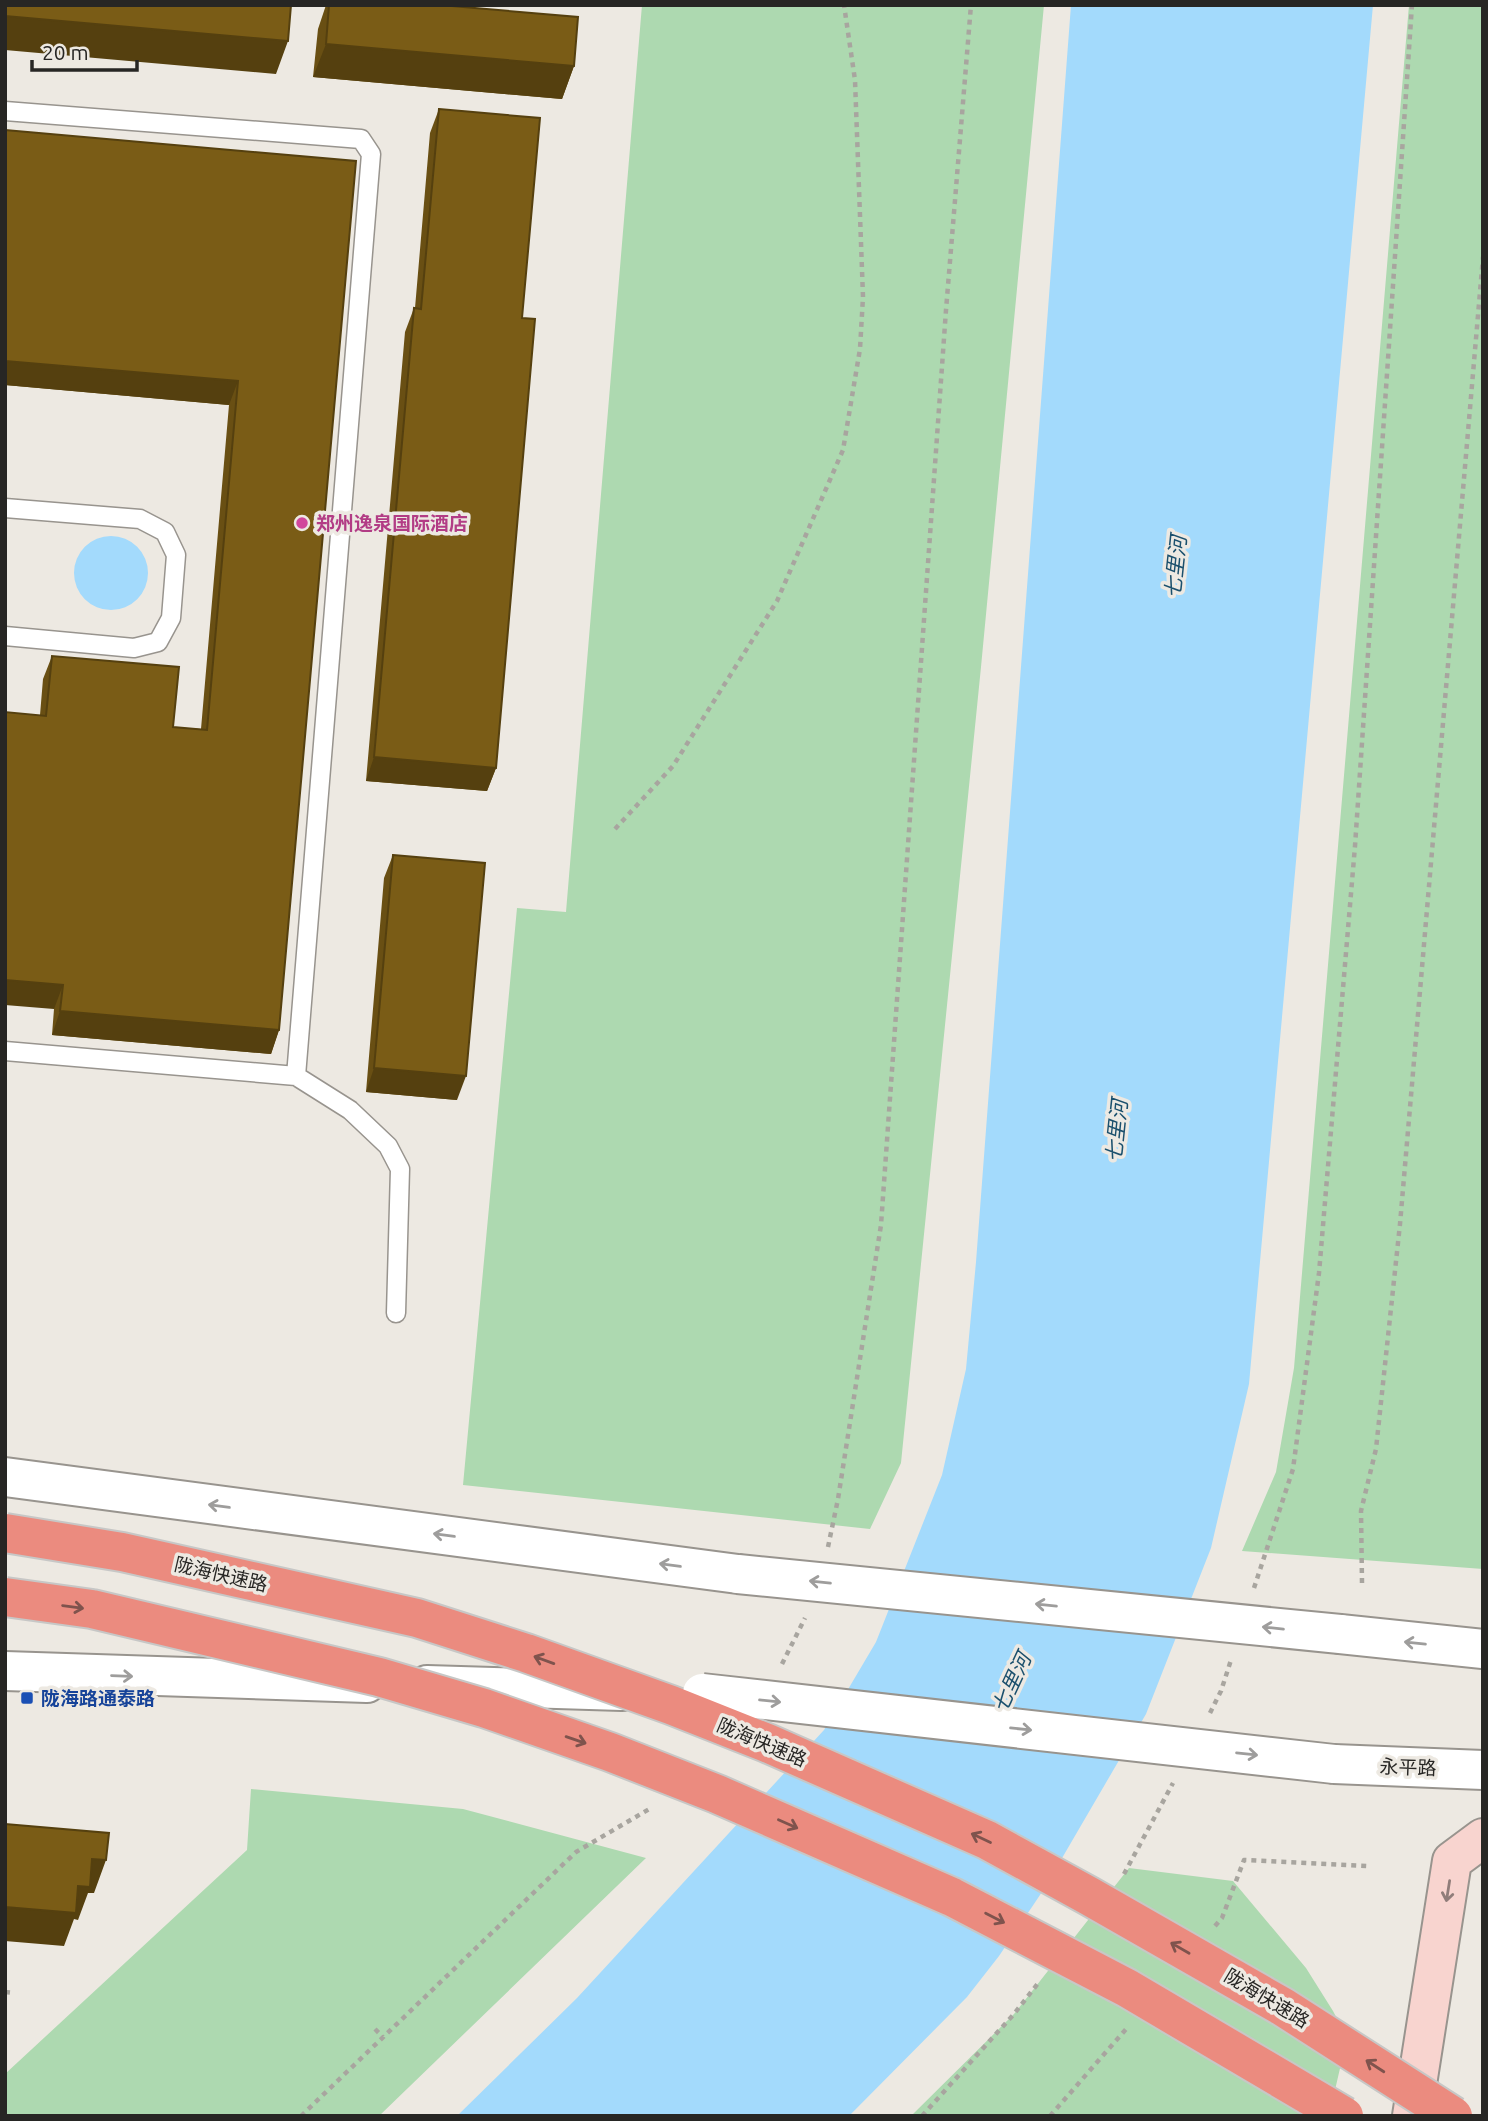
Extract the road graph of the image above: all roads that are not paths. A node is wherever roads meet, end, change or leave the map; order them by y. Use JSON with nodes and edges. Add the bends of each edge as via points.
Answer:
{"nodes":[{"id":1,"x":5,"y":111,"type":"edge"},
{"id":2,"x":5,"y":508,"type":"edge"},
{"id":3,"x":5,"y":636,"type":"edge"},
{"id":4,"x":5,"y":1051,"type":"edge"},
{"id":5,"x":296,"y":1076,"type":"junction"},
{"id":6,"x":396,"y":1313,"type":"dead end"},
{"id":7,"x":5,"y":1477,"type":"edge"},
{"id":8,"x":5,"y":1533,"type":"edge"},
{"id":9,"x":5,"y":1597,"type":"edge"},
{"id":10,"x":1483,"y":1649,"type":"edge"},
{"id":11,"x":5,"y":1671,"type":"edge"},
{"id":12,"x":1483,"y":1770,"type":"edge"},
{"id":13,"x":1483,"y":1838,"type":"edge"},
{"id":14,"x":1344,"y":2116,"type":"edge"},
{"id":15,"x":1412,"y":2116,"type":"edge"},
{"id":16,"x":1453,"y":2116,"type":"edge"}],
"edges":[{"from":1,"to":5,"type":"lane","via":[[361,139],[371,154]]},
{"from":2,"to":3,"type":"lane","via":[[140,519],[165,532],[176,555],[171,618],[158,642],[134,648]]},
{"from":4,"to":5,"type":"lane"},
{"from":5,"to":6,"type":"lane","via":[[351,1110],[388,1146],[400,1169]]},
{"from":10,"to":7,"type":"street","one_way":true,"bridge":true,"via":[[738,1574]]},
{"from":16,"to":8,"type":"highway","name":"陇海快速路","one_way":true,"bridge":true,"via":[[1283,2007],[1021,1858],[766,1743],[538,1657],[417,1618],[122,1552]]},
{"from":9,"to":14,"type":"highway","one_way":true,"bridge":true,"via":[[92,1609],[379,1677],[610,1752],[952,1896],[1127,1988]]},
{"from":11,"to":12,"type":"street","name":"永平路","one_way":true,"bridge":true,"via":[[702,1693],[1334,1764]]},
{"from":13,"to":15,"type":"main road","one_way":true,"via":[[1452,1861]]}]}
